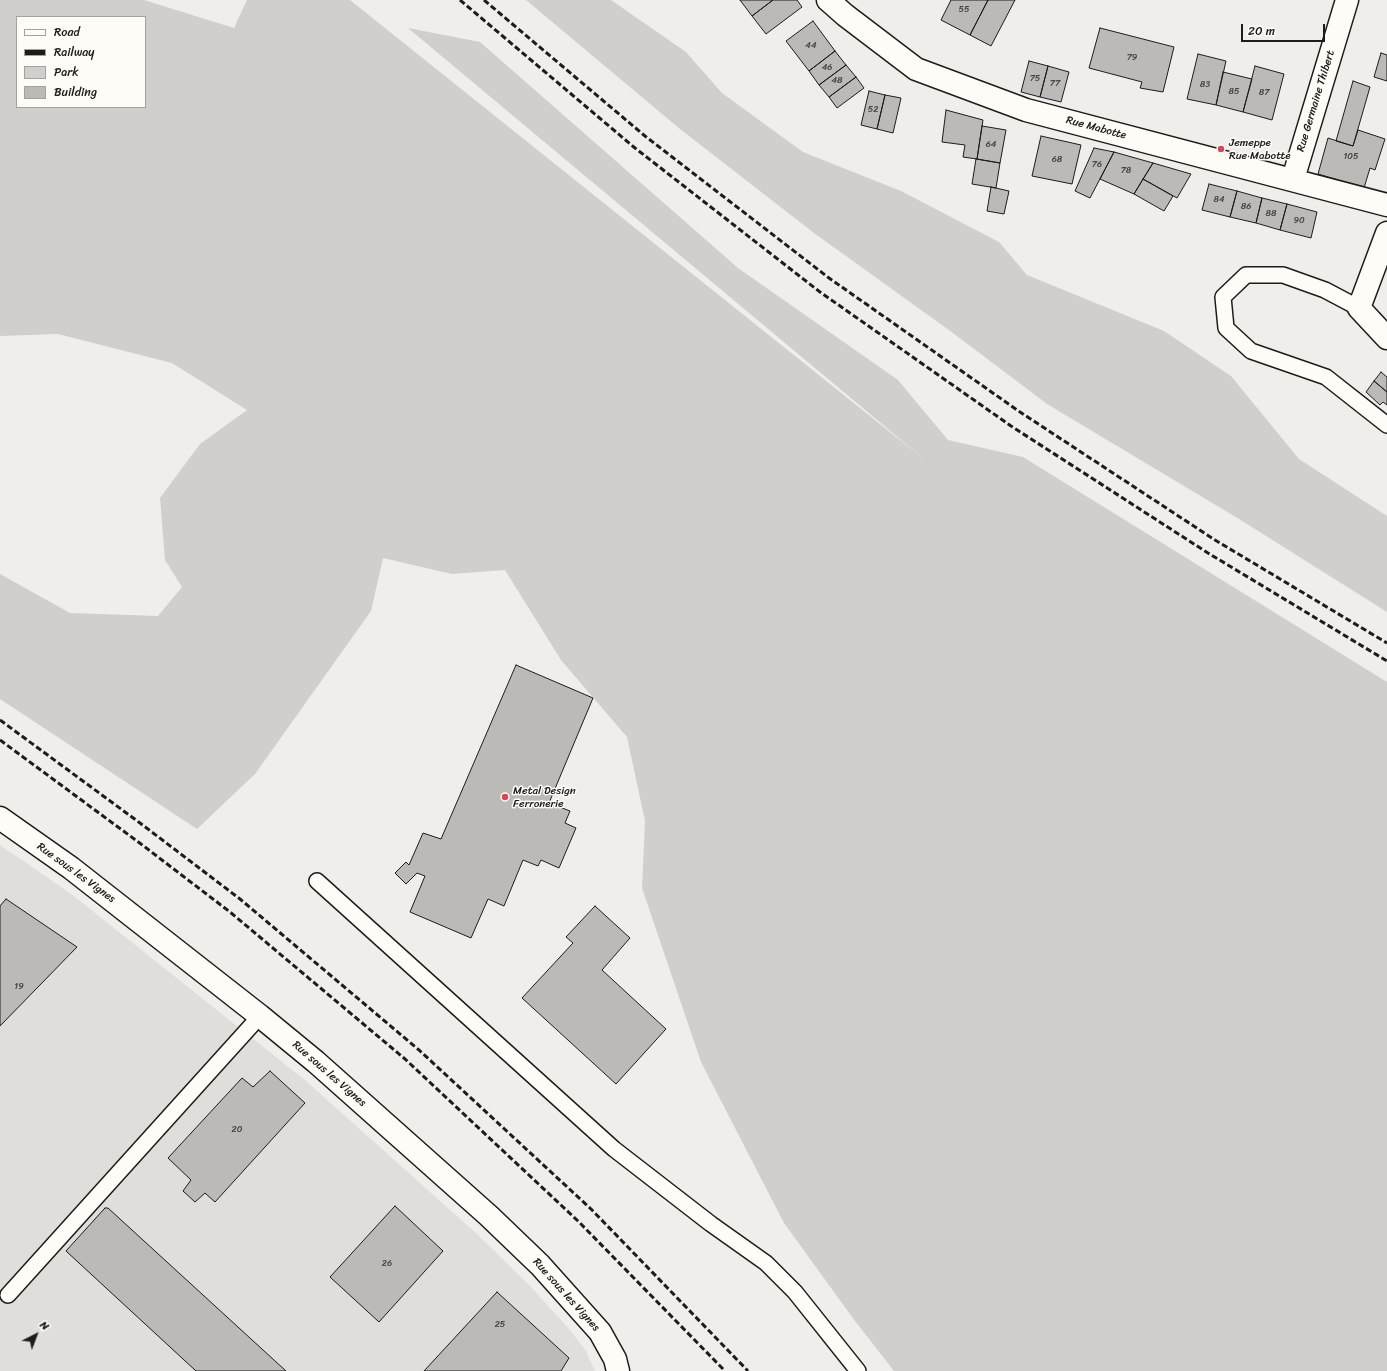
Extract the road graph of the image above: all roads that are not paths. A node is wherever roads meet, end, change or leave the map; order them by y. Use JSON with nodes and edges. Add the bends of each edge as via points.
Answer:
{"nodes":[{"id":1,"x":828,"y":0,"type":"edge"},
{"id":2,"x":1347,"y":0,"type":"edge"},
{"id":3,"x":1293,"y":179,"type":"junction"},
{"id":4,"x":1387,"y":205,"type":"edge"},
{"id":5,"x":1387,"y":233,"type":"edge"},
{"id":6,"x":1359,"y":308,"type":"junction"},
{"id":7,"x":1387,"y":338,"type":"edge"},
{"id":8,"x":1387,"y":425,"type":"edge"},
{"id":9,"x":0,"y":818,"type":"edge"},
{"id":10,"x":317,"y":881,"type":"dead end"},
{"id":11,"x":260,"y":1016,"type":"junction"},
{"id":12,"x":8,"y":1295,"type":"dead end"},
{"id":13,"x":618,"y":1371,"type":"edge"},
{"id":14,"x":858,"y":1371,"type":"edge"}],
"edges":[{"from":1,"to":3,"type":"street","name":"Rue Mabotte","via":[[916,69],[1026,110]]},
{"from":2,"to":3,"type":"street","name":"Rue Germaine Thibert"},
{"from":3,"to":4,"type":"street","name":"Rue Mabotte"},
{"from":5,"to":6,"type":"street"},
{"from":6,"to":7,"type":"street"},
{"from":6,"to":8,"type":"lane","via":[[1325,290],[1283,275],[1246,275],[1223,297],[1226,328],[1251,351],[1326,377]]},
{"from":9,"to":11,"type":"street","name":"Rue sous les Vignes","via":[[106,895]]},
{"from":10,"to":14,"type":"lane","via":[[614,1149],[766,1264],[795,1292]]},
{"from":11,"to":12,"type":"lane"},
{"from":11,"to":13,"type":"street","name":"Rue sous les Vignes","via":[[339,1082],[540,1265],[600,1332],[615,1359]]}]}
